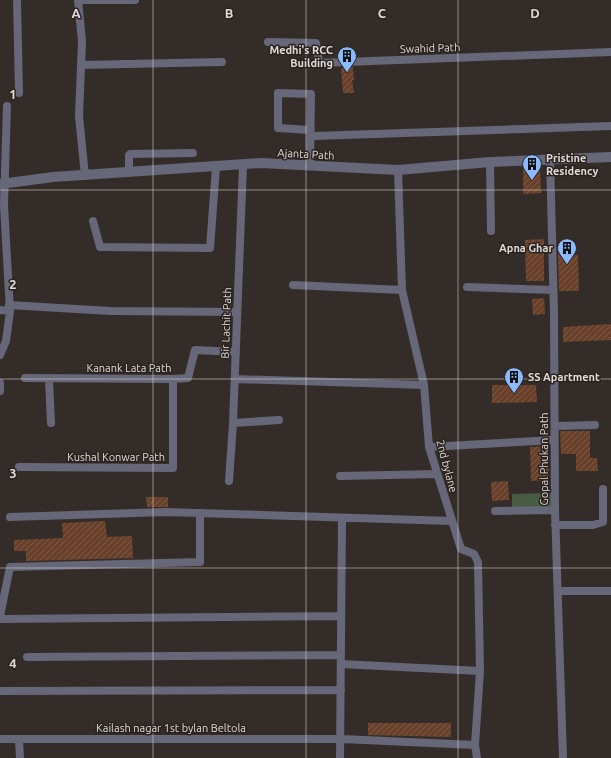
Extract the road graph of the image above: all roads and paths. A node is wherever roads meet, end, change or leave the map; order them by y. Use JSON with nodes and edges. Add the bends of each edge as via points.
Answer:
{"nodes":[{"id":1,"x":17,"y":0,"type":"edge"},
{"id":2,"x":74,"y":0,"type":"edge"},
{"id":3,"x":78,"y":0,"type":"edge"},
{"id":4,"x":135,"y":0,"type":"edge"},
{"id":5,"x":268,"y":42,"type":"dead end"},
{"id":6,"x":611,"y":52,"type":"edge"},
{"id":7,"x":222,"y":62,"type":"dead end"},
{"id":8,"x":81,"y":64,"type":"junction"},
{"id":9,"x":19,"y":93,"type":"dead end"},
{"id":10,"x":7,"y":106,"type":"dead end"},
{"id":11,"x":611,"y":126,"type":"edge"},
{"id":12,"x":312,"y":133,"type":"junction"},
{"id":13,"x":193,"y":153,"type":"dead end"},
{"id":14,"x":611,"y":157,"type":"edge"},
{"id":15,"x":550,"y":159,"type":"junction"},
{"id":16,"x":490,"y":162,"type":"junction"},
{"id":17,"x":243,"y":165,"type":"junction"},
{"id":18,"x":310,"y":166,"type":"junction"},
{"id":19,"x":216,"y":167,"type":"junction"},
{"id":20,"x":398,"y":170,"type":"junction"},
{"id":21,"x":129,"y":173,"type":"junction"},
{"id":22,"x":85,"y":176,"type":"junction"},
{"id":23,"x":3,"y":184,"type":"edge"},
{"id":24,"x":93,"y":221,"type":"dead end"},
{"id":25,"x":491,"y":231,"type":"dead end"},
{"id":26,"x":293,"y":285,"type":"dead end"},
{"id":27,"x":467,"y":288,"type":"dead end"},
{"id":28,"x":402,"y":290,"type":"junction"},
{"id":29,"x":553,"y":290,"type":"junction"},
{"id":30,"x":10,"y":308,"type":"junction"},
{"id":31,"x":0,"y":310,"type":"edge"},
{"id":32,"x":237,"y":312,"type":"junction"},
{"id":33,"x":236,"y":352,"type":"junction"},
{"id":34,"x":0,"y":355,"type":"edge"},
{"id":35,"x":26,"y":378,"type":"dead end"},
{"id":36,"x":49,"y":379,"type":"junction"},
{"id":37,"x":173,"y":379,"type":"junction"},
{"id":38,"x":235,"y":379,"type":"junction"},
{"id":39,"x":0,"y":383,"type":"edge"},
{"id":40,"x":424,"y":385,"type":"junction"},
{"id":41,"x":0,"y":391,"type":"edge"},
{"id":42,"x":279,"y":420,"type":"dead end"},
{"id":43,"x":50,"y":422,"type":"dead end"},
{"id":44,"x":233,"y":423,"type":"junction"},
{"id":45,"x":595,"y":425,"type":"dead end"},
{"id":46,"x":555,"y":426,"type":"junction"},
{"id":47,"x":554,"y":440,"type":"junction"},
{"id":48,"x":429,"y":447,"type":"junction"},
{"id":49,"x":19,"y":467,"type":"dead end"},
{"id":50,"x":437,"y":474,"type":"junction"},
{"id":51,"x":340,"y":476,"type":"dead end"},
{"id":52,"x":229,"y":481,"type":"dead end"},
{"id":53,"x":603,"y":488,"type":"dead end"},
{"id":54,"x":554,"y":510,"type":"junction"},
{"id":55,"x":495,"y":511,"type":"dead end"},
{"id":56,"x":200,"y":513,"type":"junction"},
{"id":57,"x":10,"y":517,"type":"dead end"},
{"id":58,"x":342,"y":519,"type":"junction"},
{"id":59,"x":451,"y":521,"type":"junction"},
{"id":60,"x":556,"y":525,"type":"junction"},
{"id":61,"x":558,"y":591,"type":"junction"},
{"id":62,"x":611,"y":591,"type":"edge"},
{"id":63,"x":341,"y":616,"type":"junction"},
{"id":64,"x":0,"y":617,"type":"edge"},
{"id":65,"x":341,"y":655,"type":"junction"},
{"id":66,"x":27,"y":657,"type":"dead end"},
{"id":67,"x":341,"y":664,"type":"junction"},
{"id":68,"x":480,"y":671,"type":"junction"},
{"id":69,"x":342,"y":690,"type":"junction"},
{"id":70,"x":0,"y":691,"type":"edge"},
{"id":71,"x":0,"y":739,"type":"edge"},
{"id":72,"x":19,"y":739,"type":"junction"},
{"id":73,"x":342,"y":739,"type":"junction"},
{"id":74,"x":475,"y":745,"type":"junction"},
{"id":75,"x":20,"y":758,"type":"edge"},
{"id":76,"x":340,"y":758,"type":"edge"},
{"id":77,"x":477,"y":758,"type":"edge"},
{"id":78,"x":562,"y":758,"type":"edge"}],
"edges":[{"from":1,"to":9,"type":"street"},
{"from":2,"to":3,"type":"street"},
{"from":3,"to":4,"type":"street"},
{"from":3,"to":8,"type":"street","via":[[82,41]]},
{"from":5,"to":6,"type":"street","name":"Swahid Path","via":[[316,43],[319,63]]},
{"from":7,"to":8,"type":"street"},
{"from":8,"to":22,"type":"street","via":[[79,116]]},
{"from":10,"to":23,"type":"street"},
{"from":11,"to":12,"type":"street"},
{"from":12,"to":12,"type":"street","via":[[311,94],[278,93],[278,128]]},
{"from":12,"to":18,"type":"street"},
{"from":13,"to":21,"type":"street","via":[[130,154]]},
{"from":14,"to":15,"type":"street","name":"Ajanta Path"},
{"from":15,"to":16,"type":"street","name":"Ajanta Path"},
{"from":15,"to":29,"type":"street","name":"Gopal Phukan Path"},
{"from":16,"to":20,"type":"street","name":"Ajanta Path"},
{"from":16,"to":25,"type":"street"},
{"from":17,"to":18,"type":"street","name":"Ajanta Path","via":[[261,163]]},
{"from":17,"to":19,"type":"street","name":"Ajanta Path"},
{"from":17,"to":32,"type":"street","name":"Bir Lachit Path"},
{"from":18,"to":20,"type":"street","name":"Ajanta Path"},
{"from":19,"to":21,"type":"street","name":"Ajanta Path"},
{"from":19,"to":24,"type":"street","via":[[210,248],[100,247]]},
{"from":20,"to":28,"type":"street","name":"2nd bylane"},
{"from":21,"to":22,"type":"street","name":"Ajanta Path"},
{"from":22,"to":23,"type":"street","name":"Ajanta Path","via":[[53,177]]},
{"from":23,"to":30,"type":"street"},
{"from":26,"to":28,"type":"street"},
{"from":27,"to":29,"type":"street"},
{"from":28,"to":40,"type":"street","name":"2nd bylane"},
{"from":29,"to":46,"type":"street","name":"Gopal Phukan Path"},
{"from":30,"to":31,"type":"street"},
{"from":30,"to":32,"type":"street"},
{"from":30,"to":34,"type":"street","via":[[6,341]]},
{"from":32,"to":33,"type":"street","name":"Bir Lachit Path"},
{"from":33,"to":37,"type":"street","name":"Kanank Lata Path","via":[[195,350],[188,378]]},
{"from":33,"to":38,"type":"street","name":"Bir Lachit Path"},
{"from":35,"to":36,"type":"street","name":"Kanank Lata Path"},
{"from":36,"to":37,"type":"street","name":"Kanank Lata Path"},
{"from":36,"to":43,"type":"street"},
{"from":37,"to":49,"type":"street","name":"Kushal Konwar Path","via":[[172,468]]},
{"from":38,"to":40,"type":"street"},
{"from":38,"to":44,"type":"street","name":"Bir Lachit Path"},
{"from":39,"to":41,"type":"street"},
{"from":40,"to":48,"type":"street","name":"2nd bylane"},
{"from":42,"to":44,"type":"street"},
{"from":44,"to":52,"type":"street","name":"Bir Lachit Path"},
{"from":45,"to":46,"type":"street"},
{"from":46,"to":47,"type":"street","name":"Gopal Phukan Path"},
{"from":47,"to":48,"type":"street"},
{"from":47,"to":54,"type":"street","name":"Gopal Phukan Path"},
{"from":48,"to":50,"type":"street","name":"2nd bylane"},
{"from":50,"to":51,"type":"street"},
{"from":50,"to":59,"type":"street","name":"2nd bylane"},
{"from":53,"to":60,"type":"street","via":[[603,522],[593,525]]},
{"from":54,"to":55,"type":"street"},
{"from":54,"to":60,"type":"street","name":"Gopal Phukan Path"},
{"from":56,"to":57,"type":"street"},
{"from":56,"to":58,"type":"street"},
{"from":56,"to":64,"type":"street","via":[[200,562],[10,567]]},
{"from":58,"to":59,"type":"street"},
{"from":58,"to":63,"type":"street"},
{"from":59,"to":68,"type":"street","name":"2nd bylane","via":[[461,549],[474,554],[478,562]]},
{"from":60,"to":61,"type":"street","name":"Gopal Phukan Path"},
{"from":61,"to":62,"type":"street"},
{"from":61,"to":78,"type":"street","name":"Gopal Phukan Path"},
{"from":63,"to":64,"type":"street"},
{"from":63,"to":65,"type":"street"},
{"from":65,"to":66,"type":"street"},
{"from":65,"to":67,"type":"street"},
{"from":67,"to":68,"type":"street"},
{"from":67,"to":69,"type":"street"},
{"from":68,"to":74,"type":"street","name":"2nd bylane"},
{"from":69,"to":70,"type":"street"},
{"from":69,"to":73,"type":"street"},
{"from":71,"to":72,"type":"street","name":"Kailash nagar 1st bylan Beltola"},
{"from":72,"to":73,"type":"street","name":"Kailash nagar 1st bylan Beltola"},
{"from":72,"to":75,"type":"street"},
{"from":73,"to":74,"type":"street","name":"Kailash nagar 1st bylan Beltola"},
{"from":73,"to":76,"type":"street"},
{"from":74,"to":77,"type":"street","name":"2nd bylane"}]}
